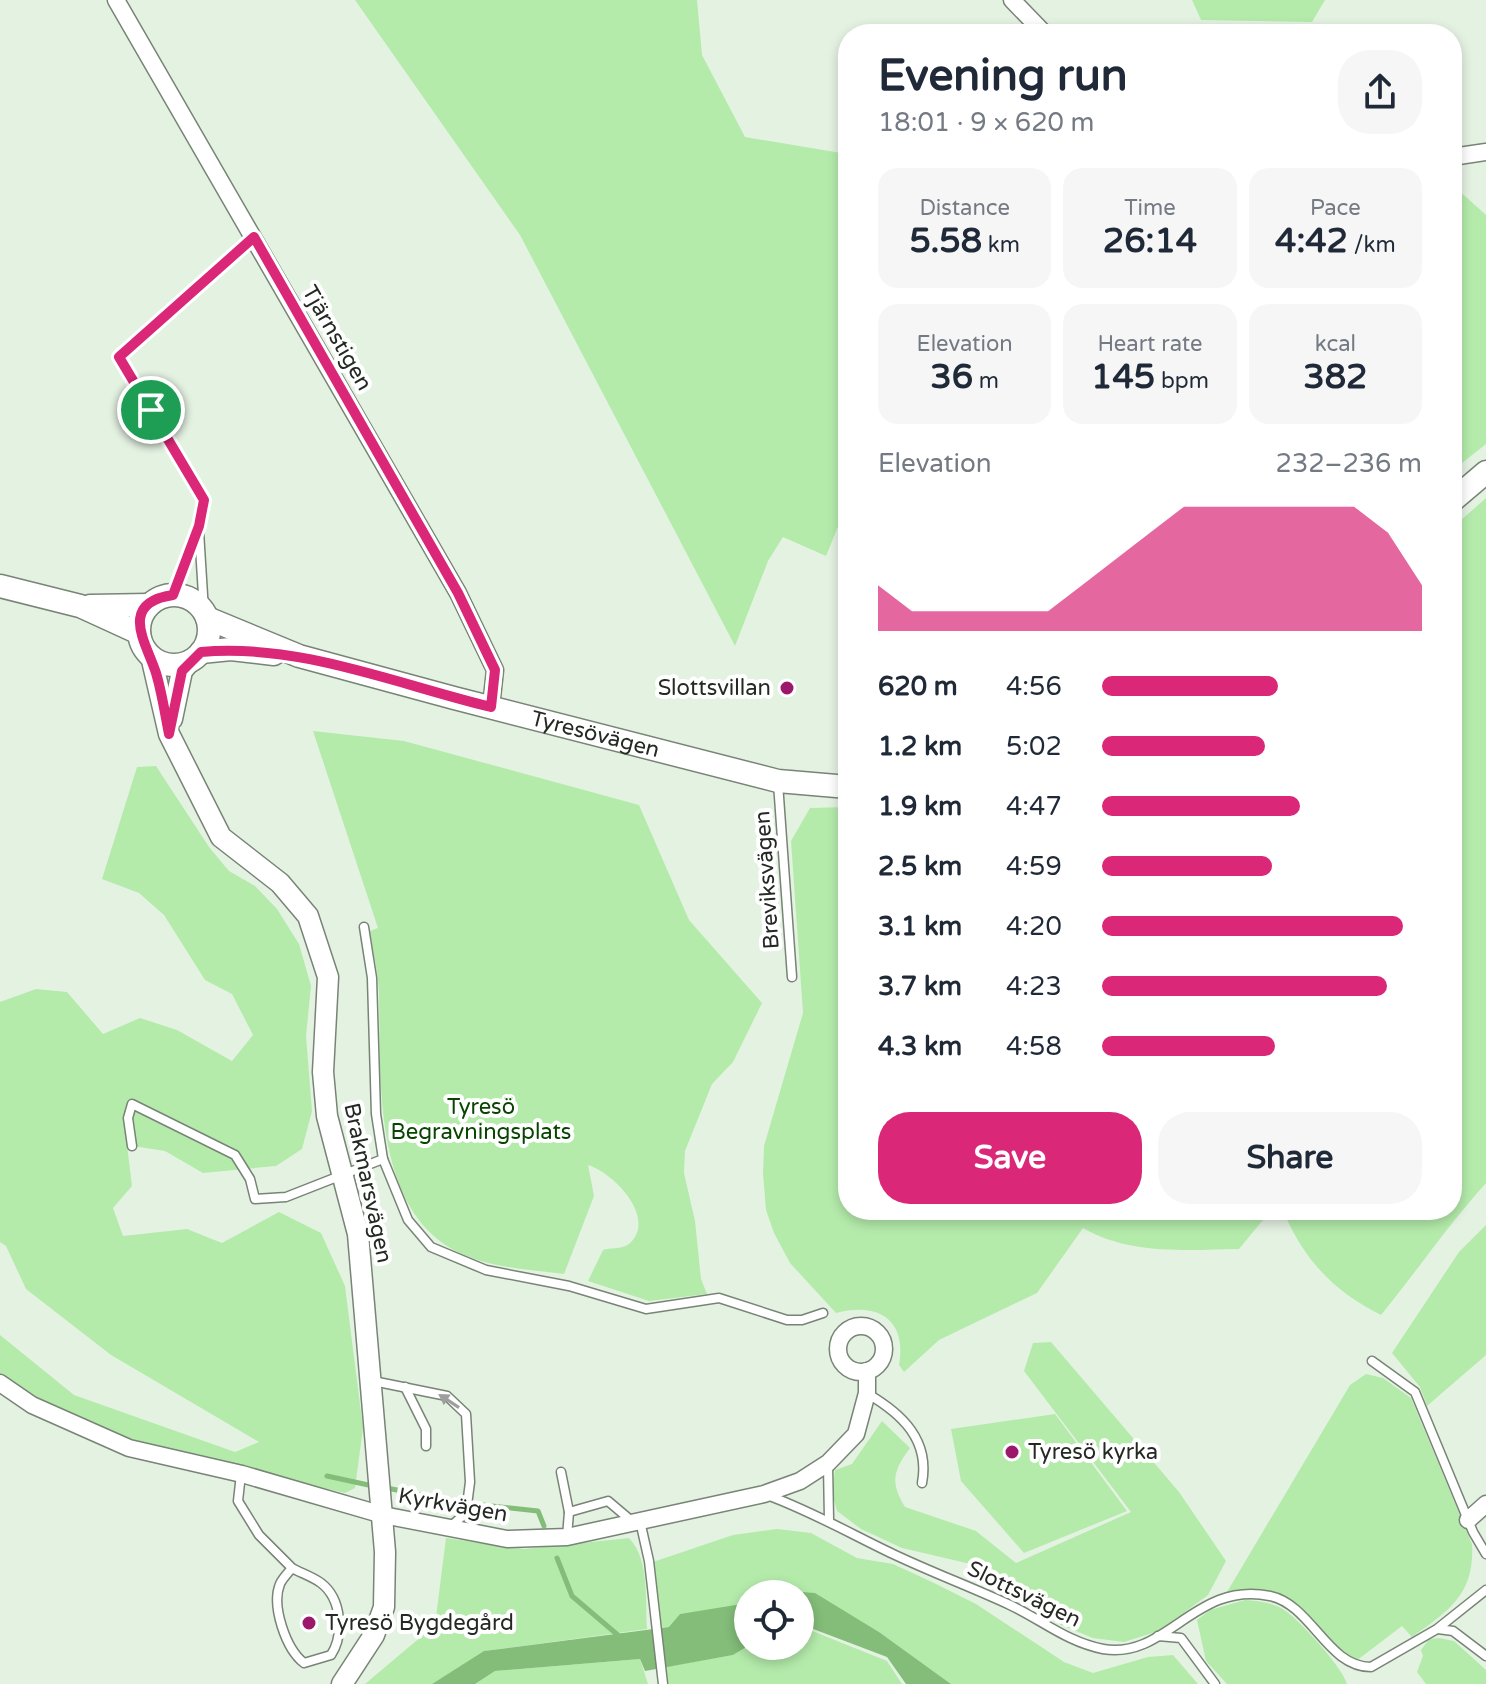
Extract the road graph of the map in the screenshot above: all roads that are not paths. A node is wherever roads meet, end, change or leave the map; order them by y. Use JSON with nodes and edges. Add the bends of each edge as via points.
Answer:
{"nodes":[{"id":1,"x":116,"y":0,"type":"edge"},
{"id":2,"x":1012,"y":0,"type":"edge"},
{"id":3,"x":1035,"y":24,"type":"edge"},
{"id":4,"x":1486,"y":152,"type":"edge"},
{"id":5,"x":1462,"y":156,"type":"edge"},
{"id":6,"x":254,"y":237,"type":"junction"},
{"id":7,"x":1486,"y":472,"type":"edge"},
{"id":8,"x":1462,"y":492,"type":"edge"},
{"id":9,"x":199,"y":526,"type":"junction"},
{"id":10,"x":0,"y":586,"type":"edge"},
{"id":11,"x":173,"y":595,"type":"junction"},
{"id":12,"x":149,"y":605,"type":"junction"},
{"id":13,"x":80,"y":606,"type":"junction"},
{"id":14,"x":205,"y":615,"type":"junction"},
{"id":15,"x":139,"y":633,"type":"junction"},
{"id":16,"x":151,"y":656,"type":"junction"},
{"id":17,"x":196,"y":656,"type":"junction"},
{"id":18,"x":299,"y":656,"type":"junction"},
{"id":19,"x":491,"y":707,"type":"junction"},
{"id":20,"x":169,"y":734,"type":"junction"},
{"id":21,"x":778,"y":781,"type":"junction"},
{"id":22,"x":838,"y":786,"type":"edge"},
{"id":23,"x":364,"y":927,"type":"dead end"},
{"id":24,"x":792,"y":977,"type":"dead end"},
{"id":25,"x":132,"y":1146,"type":"dead end"},
{"id":26,"x":383,"y":1159,"type":"junction"},
{"id":27,"x":343,"y":1176,"type":"junction"},
{"id":28,"x":823,"y":1313,"type":"dead end"},
{"id":29,"x":1372,"y":1361,"type":"dead end"},
{"id":30,"x":867,"y":1371,"type":"dead end"},
{"id":31,"x":372,"y":1381,"type":"junction"},
{"id":32,"x":0,"y":1383,"type":"edge"},
{"id":33,"x":405,"y":1387,"type":"junction"},
{"id":34,"x":867,"y":1393,"type":"junction"},
{"id":35,"x":426,"y":1446,"type":"dead end"},
{"id":36,"x":828,"y":1463,"type":"junction"},
{"id":37,"x":561,"y":1472,"type":"dead end"},
{"id":38,"x":242,"y":1474,"type":"junction"},
{"id":39,"x":922,"y":1483,"type":"dead end"},
{"id":40,"x":764,"y":1494,"type":"junction"},
{"id":41,"x":381,"y":1497,"type":"junction"},
{"id":42,"x":1486,"y":1504,"type":"edge"},
{"id":43,"x":569,"y":1512,"type":"junction"},
{"id":44,"x":829,"y":1520,"type":"junction"},
{"id":45,"x":1468,"y":1520,"type":"junction"},
{"id":46,"x":637,"y":1522,"type":"junction"},
{"id":47,"x":450,"y":1528,"type":"junction"},
{"id":48,"x":567,"y":1537,"type":"junction"},
{"id":49,"x":1486,"y":1554,"type":"edge"},
{"id":50,"x":292,"y":1568,"type":"junction"},
{"id":51,"x":1486,"y":1590,"type":"edge"},
{"id":52,"x":1437,"y":1629,"type":"junction"},
{"id":53,"x":1157,"y":1636,"type":"junction"},
{"id":54,"x":1486,"y":1656,"type":"edge"},
{"id":55,"x":662,"y":1680,"type":"edge"},
{"id":56,"x":342,"y":1684,"type":"edge"},
{"id":57,"x":1215,"y":1684,"type":"edge"}],
"edges":[{"from":1,"to":6,"type":"street","name":"Tjärnstigen"},
{"from":2,"to":3,"type":"street"},
{"from":4,"to":5,"type":"street"},
{"from":6,"to":9,"type":"lane","via":[[119,357],[204,500]]},
{"from":6,"to":19,"type":"street","name":"Tjärnstigen","via":[[458,593],[495,670]]},
{"from":7,"to":8,"type":"main road"},
{"from":9,"to":11,"type":"lane"},
{"from":9,"to":14,"type":"lane"},
{"from":10,"to":13,"type":"main road"},
{"from":11,"to":12,"type":"main road"},
{"from":11,"to":14,"type":"main road","name":"Tyresövägen","via":[[193,600]]},
{"from":12,"to":13,"type":"main road"},
{"from":12,"to":15,"type":"main road"},
{"from":13,"to":15,"type":"main road"},
{"from":14,"to":17,"type":"main road","via":[[208,639]]},
{"from":14,"to":18,"type":"main road","name":"Tyresövägen"},
{"from":15,"to":16,"type":"main road"},
{"from":16,"to":17,"type":"main road","name":"Tyresövägen","via":[[168,664]]},
{"from":16,"to":20,"type":"street","name":"Brakmarsvägen"},
{"from":17,"to":18,"type":"main road","name":"Tyresövägen","via":[[231,649]]},
{"from":17,"to":20,"type":"street","via":[[182,671]]},
{"from":18,"to":19,"type":"main road","name":"Tyresövägen"},
{"from":19,"to":21,"type":"main road","name":"Tyresövägen"},
{"from":20,"to":27,"type":"street","name":"Brakmarsvägen","via":[[221,837],[280,883],[308,916],[328,977],[323,1072],[327,1116]]},
{"from":21,"to":22,"type":"main road","name":"Tyresövägen"},
{"from":21,"to":24,"type":"lane","name":"Breviksvägen"},
{"from":23,"to":26,"type":"lane"},
{"from":25,"to":27,"type":"lane","via":[[132,1104],[235,1155],[255,1199],[286,1197]]},
{"from":26,"to":27,"type":"lane"},
{"from":26,"to":28,"type":"lane","via":[[419,1235],[463,1262],[646,1309],[719,1298],[787,1320]]},
{"from":27,"to":31,"type":"street","name":"Brakmarsvägen","via":[[358,1234]]},
{"from":29,"to":45,"type":"lane","via":[[1415,1392]]},
{"from":30,"to":34,"type":"street","name":"Kyrkvägen"},
{"from":31,"to":33,"type":"lane"},
{"from":31,"to":41,"type":"street","name":"Brakmarsvägen"},
{"from":32,"to":38,"type":"street","name":"Kyrkvägen","via":[[32,1405],[129,1448]]},
{"from":33,"to":35,"type":"lane","via":[[426,1429]]},
{"from":47,"to":33,"type":"lane","one_way":true,"via":[[466,1511],[468,1498],[466,1414],[447,1396]]},
{"from":34,"to":36,"type":"street","name":"Kyrkvägen","via":[[856,1434]]},
{"from":34,"to":39,"type":"lane","via":[[914,1430],[925,1465]]},
{"from":36,"to":40,"type":"street","name":"Kyrkvägen"},
{"from":36,"to":44,"type":"lane"},
{"from":37,"to":43,"type":"lane"},
{"from":38,"to":41,"type":"street","name":"Kyrkvägen"},
{"from":38,"to":50,"type":"lane","via":[[238,1501],[259,1535]]},
{"from":40,"to":44,"type":"lane","name":"Slottsvägen"},
{"from":40,"to":46,"type":"street","name":"Kyrkvägen"},
{"from":41,"to":47,"type":"street","name":"Kyrkvägen"},
{"from":41,"to":56,"type":"street","name":"Brakmarsvägen","via":[[384,1607],[374,1635]]},
{"from":42,"to":45,"type":"street"},
{"from":43,"to":46,"type":"lane","via":[[608,1501]]},
{"from":43,"to":48,"type":"lane"},
{"from":44,"to":53,"type":"lane","name":"Slottsvägen","via":[[1014,1607],[1069,1639],[1104,1649],[1130,1649]]},
{"from":45,"to":49,"type":"lane"},
{"from":46,"to":48,"type":"street","name":"Kyrkvägen"},
{"from":46,"to":55,"type":"lane","via":[[649,1561]]},
{"from":47,"to":48,"type":"street","name":"Kyrkvägen","via":[[507,1539]]},
{"from":50,"to":50,"type":"lane","via":[[279,1585],[278,1602],[292,1654],[304,1663],[331,1655],[340,1616],[322,1584]]},
{"from":51,"to":52,"type":"lane","name":"Slottsvägen"},
{"from":52,"to":53,"type":"lane","name":"Slottsvägen","via":[[1394,1656],[1360,1667],[1346,1660],[1288,1603],[1239,1595],[1212,1599]]},
{"from":52,"to":54,"type":"lane","via":[[1453,1631]]},
{"from":53,"to":57,"type":"lane","via":[[1181,1638]]}]}
